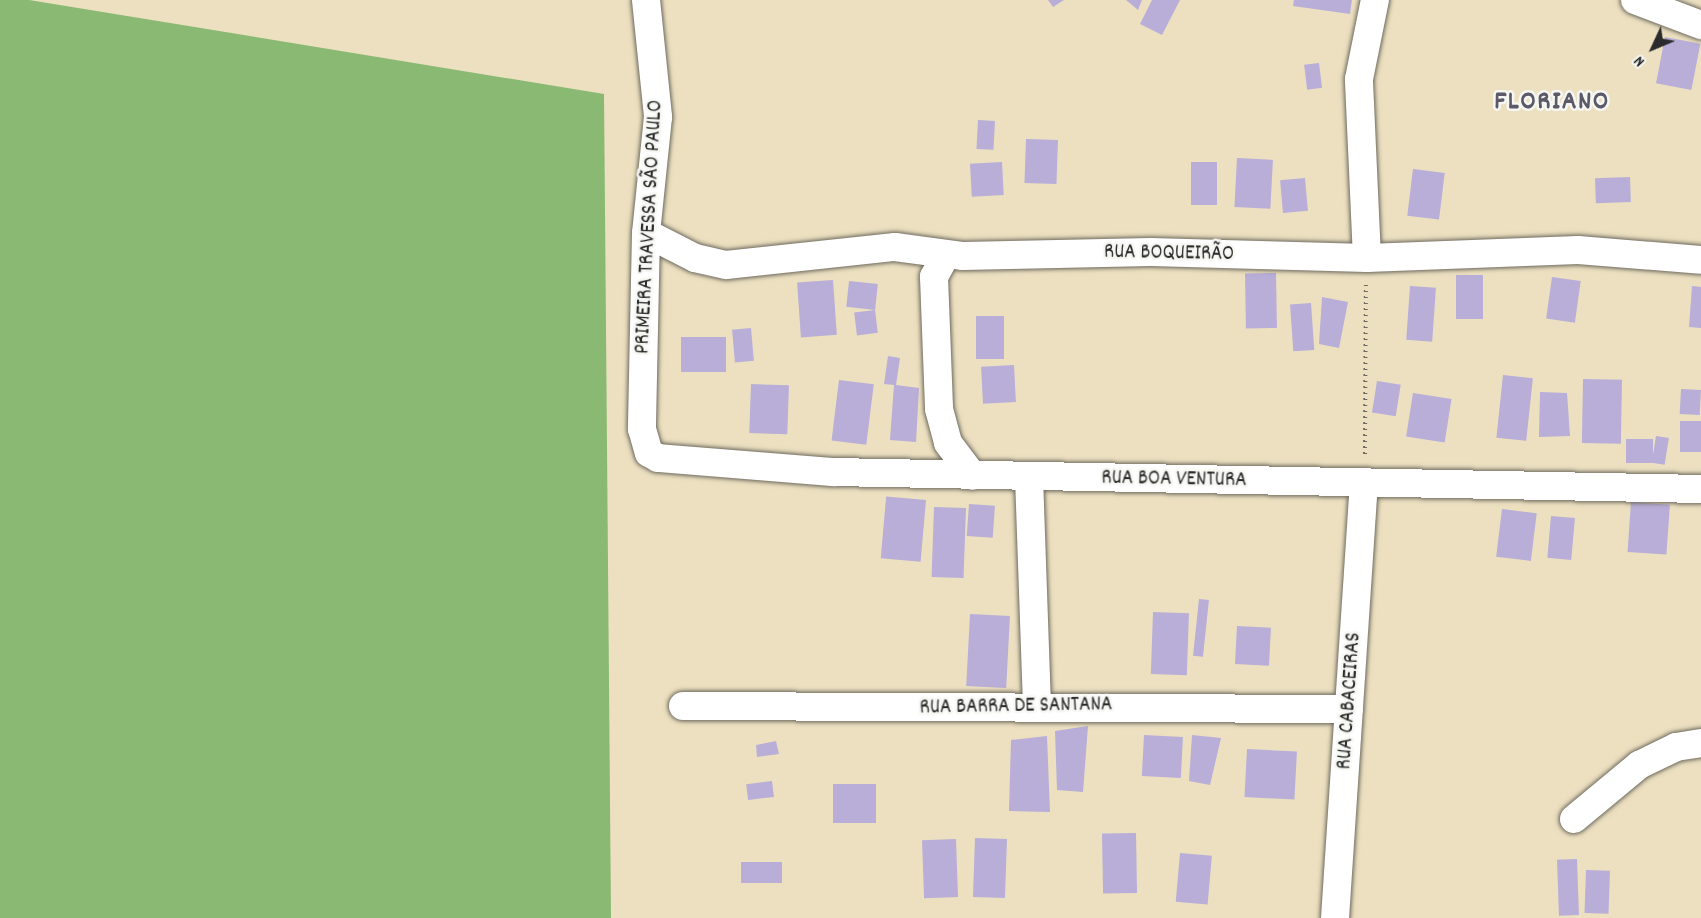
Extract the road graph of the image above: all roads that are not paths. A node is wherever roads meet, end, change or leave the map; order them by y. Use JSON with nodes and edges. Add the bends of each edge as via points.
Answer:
{"nodes":[{"id":1,"x":646,"y":0,"type":"edge"},
{"id":2,"x":1375,"y":0,"type":"edge"},
{"id":3,"x":1635,"y":0,"type":"edge"},
{"id":4,"x":1701,"y":25,"type":"edge"},
{"id":5,"x":646,"y":233,"type":"junction"},
{"id":6,"x":946,"y":255,"type":"junction"},
{"id":7,"x":1367,"y":258,"type":"junction"},
{"id":8,"x":1701,"y":260,"type":"edge"},
{"id":9,"x":649,"y":453,"type":"joint"},
{"id":10,"x":974,"y":476,"type":"junction"},
{"id":11,"x":1029,"y":477,"type":"junction"},
{"id":12,"x":1364,"y":485,"type":"junction"},
{"id":13,"x":1701,"y":489,"type":"edge"},
{"id":14,"x":683,"y":706,"type":"dead end"},
{"id":15,"x":1036,"y":708,"type":"junction"},
{"id":16,"x":1349,"y":709,"type":"junction"},
{"id":17,"x":1701,"y":743,"type":"edge"},
{"id":18,"x":1574,"y":819,"type":"dead end"},
{"id":19,"x":1335,"y":918,"type":"edge"}],
"edges":[{"from":1,"to":5,"type":"street","name":"PRIMEIRA TRAVESSA SÃO PAULO","via":[[658,117]]},
{"from":2,"to":7,"type":"street","via":[[1359,80]]},
{"from":3,"to":4,"type":"street"},
{"from":5,"to":6,"type":"street","name":"RUA BOQUEIRÃO","via":[[695,258],[726,266],[895,247]]},
{"from":5,"to":9,"type":"street","name":"PRIMEIRA TRAVESSA SÃO PAULO","via":[[642,429]]},
{"from":6,"to":7,"type":"street","name":"RUA BOQUEIRÃO","via":[[1151,252]]},
{"from":6,"to":10,"type":"street","via":[[934,277],[939,409],[948,443]]},
{"from":7,"to":8,"type":"street","name":"RUA BOQUEIRÃO","via":[[1578,250]]},
{"from":9,"to":10,"type":"street","name":"RUA BOA VENTURA","via":[[695,465]]},
{"from":10,"to":11,"type":"street","name":"RUA BOA VENTURA"},
{"from":11,"to":12,"type":"street","name":"RUA BOA VENTURA"},
{"from":11,"to":15,"type":"street"},
{"from":12,"to":13,"type":"street","name":"RUA BOA VENTURA"},
{"from":12,"to":16,"type":"street","name":"RUA CABACEIRAS"},
{"from":14,"to":15,"type":"street","name":"RUA BARRA DE SANTANA"},
{"from":15,"to":16,"type":"street","name":"RUA BARRA DE SANTANA"},
{"from":16,"to":19,"type":"street","name":"RUA CABACEIRAS"},
{"from":17,"to":18,"type":"street","via":[[1676,747],[1638,765]]}]}
